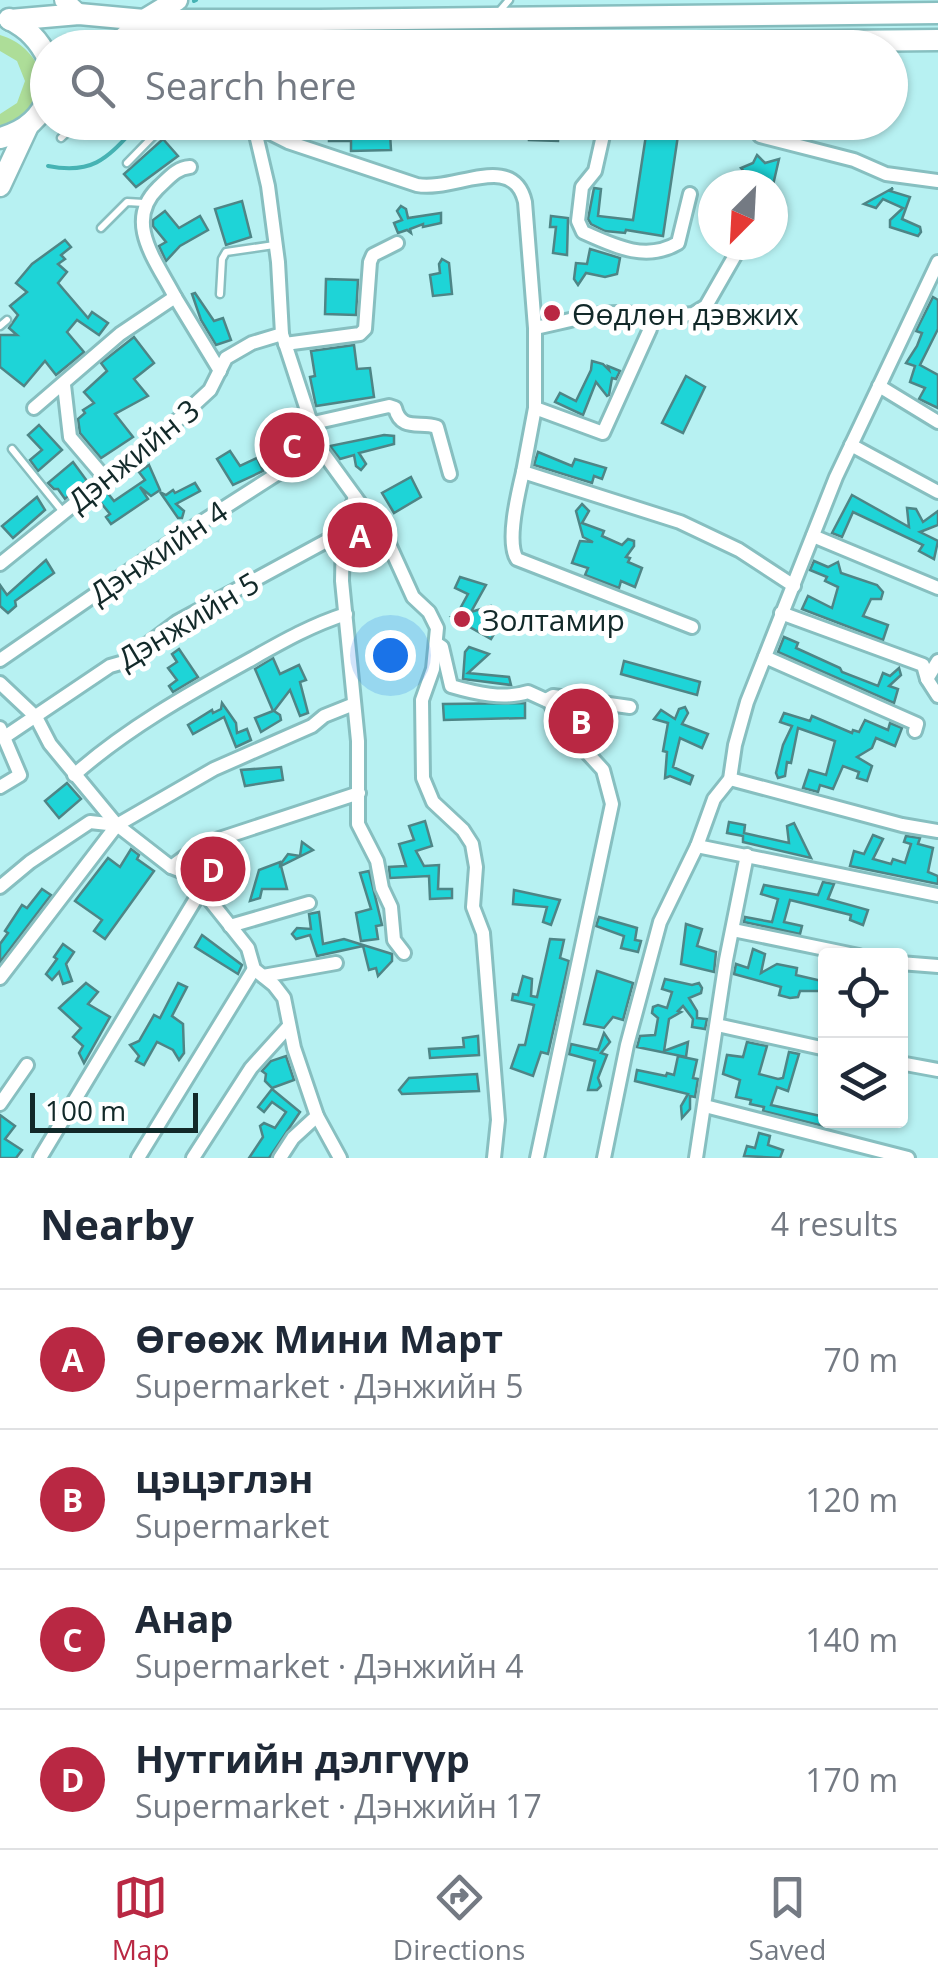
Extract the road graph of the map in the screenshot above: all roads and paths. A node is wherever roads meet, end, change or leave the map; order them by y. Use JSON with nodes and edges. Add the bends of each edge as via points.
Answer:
{"nodes":[{"id":1,"x":114,"y":0,"type":"edge"},
{"id":2,"x":176,"y":0,"type":"edge"},
{"id":3,"x":218,"y":0,"type":"edge"},
{"id":4,"x":509,"y":0,"type":"edge"},
{"id":5,"x":72,"y":7,"type":"edge"},
{"id":6,"x":639,"y":8,"type":"edge"},
{"id":7,"x":717,"y":8,"type":"edge"},
{"id":8,"x":779,"y":8,"type":"edge"},
{"id":9,"x":932,"y":9,"type":"edge"},
{"id":10,"x":19,"y":14,"type":"edge"},
{"id":11,"x":493,"y":18,"type":"junction"},
{"id":12,"x":243,"y":19,"type":"junction"},
{"id":13,"x":144,"y":20,"type":"junction"},
{"id":14,"x":104,"y":30,"type":"edge"},
{"id":15,"x":132,"y":30,"type":"edge"},
{"id":16,"x":908,"y":40,"type":"edge"},
{"id":17,"x":938,"y":40,"type":"edge"},
{"id":18,"x":30,"y":123,"type":"edge"},
{"id":19,"x":28,"y":126,"type":"junction"},
{"id":20,"x":0,"y":138,"type":"edge"},
{"id":21,"x":149,"y":140,"type":"edge"},
{"id":22,"x":257,"y":140,"type":"edge"},
{"id":23,"x":284,"y":140,"type":"edge"},
{"id":24,"x":602,"y":140,"type":"edge"},
{"id":25,"x":776,"y":140,"type":"edge"},
{"id":26,"x":127,"y":163,"type":"dead end"},
{"id":27,"x":190,"y":166,"type":"dead end"},
{"id":28,"x":938,"y":181,"type":"edge"},
{"id":29,"x":0,"y":186,"type":"edge"},
{"id":30,"x":690,"y":194,"type":"dead end"},
{"id":31,"x":144,"y":204,"type":"junction"},
{"id":32,"x":101,"y":228,"type":"dead end"},
{"id":33,"x":397,"y":243,"type":"dead end"},
{"id":34,"x":275,"y":245,"type":"junction"},
{"id":35,"x":733,"y":260,"type":"edge"},
{"id":36,"x":938,"y":262,"type":"edge"},
{"id":37,"x":220,"y":294,"type":"dead end"},
{"id":38,"x":175,"y":297,"type":"junction"},
{"id":39,"x":648,"y":318,"type":"junction"},
{"id":40,"x":536,"y":328,"type":"junction"},
{"id":41,"x":283,"y":339,"type":"junction"},
{"id":42,"x":220,"y":370,"type":"junction"},
{"id":43,"x":64,"y":385,"type":"junction"},
{"id":44,"x":879,"y":386,"type":"junction"},
{"id":45,"x":34,"y":408,"type":"dead end"},
{"id":46,"x":534,"y":408,"type":"junction"},
{"id":47,"x":938,"y":422,"type":"edge"},
{"id":48,"x":309,"y":424,"type":"junction"},
{"id":49,"x":852,"y":445,"type":"junction"},
{"id":50,"x":318,"y":447,"type":"junction"},
{"id":51,"x":12,"y":449,"type":"dead end"},
{"id":52,"x":523,"y":472,"type":"junction"},
{"id":53,"x":450,"y":474,"type":"dead end"},
{"id":54,"x":104,"y":478,"type":"junction"},
{"id":55,"x":938,"y":492,"type":"edge"},
{"id":56,"x":356,"y":497,"type":"junction"},
{"id":57,"x":63,"y":512,"type":"junction"},
{"id":58,"x":344,"y":532,"type":"junction"},
{"id":59,"x":813,"y":536,"type":"junction"},
{"id":60,"x":0,"y":564,"type":"edge"},
{"id":61,"x":794,"y":586,"type":"junction"},
{"id":62,"x":938,"y":588,"type":"edge"},
{"id":63,"x":781,"y":613,"type":"junction"},
{"id":64,"x":346,"y":614,"type":"junction"},
{"id":65,"x":692,"y":627,"type":"dead end"},
{"id":66,"x":436,"y":643,"type":"junction"},
{"id":67,"x":764,"y":656,"type":"junction"},
{"id":68,"x":0,"y":660,"type":"edge"},
{"id":69,"x":938,"y":661,"type":"edge"},
{"id":70,"x":927,"y":678,"type":"junction"},
{"id":71,"x":0,"y":683,"type":"edge"},
{"id":72,"x":938,"y":696,"type":"edge"},
{"id":73,"x":546,"y":700,"type":"junction"},
{"id":74,"x":354,"y":704,"type":"junction"},
{"id":75,"x":630,"y":707,"type":"dead end"},
{"id":76,"x":36,"y":717,"type":"junction"},
{"id":77,"x":3,"y":732,"type":"edge"},
{"id":78,"x":915,"y":732,"type":"dead end"},
{"id":79,"x":74,"y":775,"type":"junction"},
{"id":80,"x":730,"y":779,"type":"junction"},
{"id":81,"x":0,"y":787,"type":"edge"},
{"id":82,"x":359,"y":792,"type":"junction"},
{"id":83,"x":117,"y":826,"type":"junction"},
{"id":84,"x":938,"y":831,"type":"edge"},
{"id":85,"x":697,"y":846,"type":"junction"},
{"id":86,"x":746,"y":855,"type":"junction"},
{"id":87,"x":171,"y":867,"type":"junction"},
{"id":88,"x":0,"y":887,"type":"edge"},
{"id":89,"x":202,"y":890,"type":"junction"},
{"id":90,"x":938,"y":895,"type":"edge"},
{"id":91,"x":309,"y":903,"type":"dead end"},
{"id":92,"x":230,"y":926,"type":"junction"},
{"id":93,"x":734,"y":930,"type":"junction"},
{"id":94,"x":820,"y":948,"type":"edge"},
{"id":95,"x":404,"y":952,"type":"dead end"},
{"id":96,"x":336,"y":963,"type":"dead end"},
{"id":97,"x":908,"y":964,"type":"edge"},
{"id":98,"x":938,"y":966,"type":"edge"},
{"id":99,"x":258,"y":972,"type":"junction"},
{"id":100,"x":0,"y":978,"type":"edge"},
{"id":101,"x":717,"y":1025,"type":"junction"},
{"id":102,"x":289,"y":1026,"type":"junction"},
{"id":103,"x":818,"y":1047,"type":"edge"},
{"id":104,"x":908,"y":1064,"type":"edge"},
{"id":105,"x":28,"y":1065,"type":"dead end"},
{"id":106,"x":938,"y":1070,"type":"edge"},
{"id":107,"x":0,"y":1104,"type":"edge"},
{"id":108,"x":705,"y":1106,"type":"junction"},
{"id":109,"x":317,"y":1116,"type":"junction"},
{"id":110,"x":40,"y":1158,"type":"edge"},
{"id":111,"x":138,"y":1158,"type":"edge"},
{"id":112,"x":193,"y":1158,"type":"edge"},
{"id":113,"x":280,"y":1158,"type":"edge"},
{"id":114,"x":340,"y":1158,"type":"edge"},
{"id":115,"x":494,"y":1158,"type":"edge"},
{"id":116,"x":536,"y":1158,"type":"edge"},
{"id":117,"x":604,"y":1158,"type":"edge"},
{"id":118,"x":696,"y":1158,"type":"edge"},
{"id":119,"x":908,"y":1158,"type":"edge"}],
"edges":[{"from":1,"to":5,"type":"main road"},
{"from":2,"to":13,"type":"main road"},
{"from":3,"to":12,"type":"main road"},
{"from":4,"to":11,"type":"lane"},
{"from":5,"to":10,"type":"main road"},
{"from":5,"to":13,"type":"main road"},
{"from":5,"to":14,"type":"main road"},
{"from":6,"to":7,"type":"main road"},
{"from":6,"to":11,"type":"main road"},
{"from":7,"to":8,"type":"main road"},
{"from":8,"to":9,"type":"main road"},
{"from":11,"to":12,"type":"main road"},
{"from":12,"to":13,"type":"main road"},
{"from":13,"to":15,"type":"main road"},
{"from":16,"to":17,"type":"main road"},
{"from":18,"to":19,"type":"main road"},
{"from":19,"to":20,"type":"main road"},
{"from":19,"to":29,"type":"main road"},
{"from":21,"to":26,"type":"lane"},
{"from":22,"to":34,"type":"street"},
{"from":23,"to":40,"type":"street","via":[[417,185],[495,174],[518,183]]},
{"from":24,"to":30,"type":"street","via":[[596,170],[582,186],[583,232],[626,250],[667,250],[678,243]]},
{"from":25,"to":28,"type":"street","via":[[886,174]]},
{"from":27,"to":31,"type":"street","via":[[178,169]]},
{"from":31,"to":32,"type":"lane","via":[[128,202]]},
{"from":31,"to":38,"type":"street","via":[[148,248]]},
{"from":33,"to":41,"type":"street","name":"Дэнжийн 3","via":[[370,262],[365,330]]},
{"from":34,"to":37,"type":"lane","via":[[226,252]]},
{"from":34,"to":41,"type":"street"},
{"from":35,"to":39,"type":"street","via":[[706,306],[693,314]]},
{"from":36,"to":44,"type":"street"},
{"from":38,"to":42,"type":"street"},
{"from":38,"to":43,"type":"street","via":[[120,334]]},
{"from":39,"to":40,"type":"street","via":[[596,314]]},
{"from":39,"to":46,"type":"street","via":[[650,329],[604,433]]},
{"from":40,"to":46,"type":"street"},
{"from":41,"to":42,"type":"street","name":"Дэнжийн 3","via":[[252,343],[226,358]]},
{"from":41,"to":48,"type":"street"},
{"from":42,"to":54,"type":"street","name":"Дэнжийн 3","via":[[210,390],[170,428]]},
{"from":43,"to":45,"type":"street"},
{"from":43,"to":54,"type":"street","via":[[70,437]]},
{"from":44,"to":47,"type":"street"},
{"from":44,"to":49,"type":"street"},
{"from":46,"to":52,"type":"street"},
{"from":48,"to":50,"type":"street"},
{"from":48,"to":53,"type":"street","via":[[395,408],[404,423],[437,427]]},
{"from":49,"to":55,"type":"street"},
{"from":49,"to":59,"type":"street"},
{"from":50,"to":56,"type":"street"},
{"from":50,"to":68,"type":"street","name":"Дэнжийн 4"},
{"from":51,"to":57,"type":"lane"},
{"from":52,"to":61,"type":"street","via":[[680,522]]},
{"from":52,"to":65,"type":"street","via":[[512,552],[517,560]]},
{"from":54,"to":57,"type":"street","name":"Дэнжийн 3"},
{"from":56,"to":58,"type":"street"},
{"from":56,"to":66,"type":"street","via":[[388,542],[413,597],[429,612]]},
{"from":57,"to":60,"type":"street","name":"Дэнжийн 3"},
{"from":58,"to":64,"type":"street"},
{"from":58,"to":76,"type":"street","name":"Дэнжийн 5","via":[[178,622]]},
{"from":59,"to":61,"type":"street"},
{"from":59,"to":62,"type":"street"},
{"from":61,"to":63,"type":"street"},
{"from":63,"to":67,"type":"street"},
{"from":63,"to":70,"type":"street","via":[[923,665]]},
{"from":64,"to":74,"type":"street"},
{"from":64,"to":79,"type":"street","via":[[212,680],[104,748]]},
{"from":66,"to":73,"type":"street","via":[[450,686],[514,696],[528,692]]},
{"from":66,"to":115,"type":"street","via":[[422,700],[423,778],[476,858],[472,896],[486,965],[498,1120]]},
{"from":67,"to":78,"type":"street","via":[[918,724]]},
{"from":67,"to":80,"type":"street"},
{"from":69,"to":70,"type":"street"},
{"from":70,"to":72,"type":"street"},
{"from":71,"to":76,"type":"street"},
{"from":73,"to":75,"type":"street"},
{"from":73,"to":116,"type":"street","via":[[603,770],[612,804]]},
{"from":74,"to":82,"type":"street"},
{"from":74,"to":83,"type":"street","via":[[214,769]]},
{"from":76,"to":77,"type":"street","name":"Дэнжийн 5"},
{"from":76,"to":79,"type":"street"},
{"from":77,"to":81,"type":"street","via":[[20,775]]},
{"from":79,"to":83,"type":"street"},
{"from":80,"to":84,"type":"street"},
{"from":80,"to":85,"type":"street","via":[[714,799]]},
{"from":82,"to":87,"type":"street","via":[[201,845]]},
{"from":82,"to":95,"type":"street","via":[[358,824],[377,860],[394,940]]},
{"from":83,"to":87,"type":"street"},
{"from":83,"to":88,"type":"street","via":[[90,822]]},
{"from":83,"to":100,"type":"street"},
{"from":85,"to":86,"type":"street"},
{"from":85,"to":117,"type":"street","via":[[660,922]]},
{"from":86,"to":90,"type":"street"},
{"from":86,"to":93,"type":"street"},
{"from":87,"to":89,"type":"street","via":[[189,874]]},
{"from":89,"to":92,"type":"street"},
{"from":89,"to":110,"type":"street"},
{"from":91,"to":92,"type":"street"},
{"from":92,"to":99,"type":"street"},
{"from":93,"to":94,"type":"street"},
{"from":93,"to":101,"type":"street"},
{"from":96,"to":99,"type":"street"},
{"from":97,"to":98,"type":"street"},
{"from":99,"to":102,"type":"street","via":[[284,998]]},
{"from":99,"to":111,"type":"street"},
{"from":101,"to":103,"type":"street"},
{"from":101,"to":108,"type":"street"},
{"from":102,"to":109,"type":"street"},
{"from":102,"to":112,"type":"street","via":[[251,1068]]},
{"from":104,"to":106,"type":"street"},
{"from":105,"to":107,"type":"street"},
{"from":108,"to":118,"type":"street"},
{"from":108,"to":119,"type":"street"},
{"from":109,"to":113,"type":"street"},
{"from":109,"to":114,"type":"street"}]}
